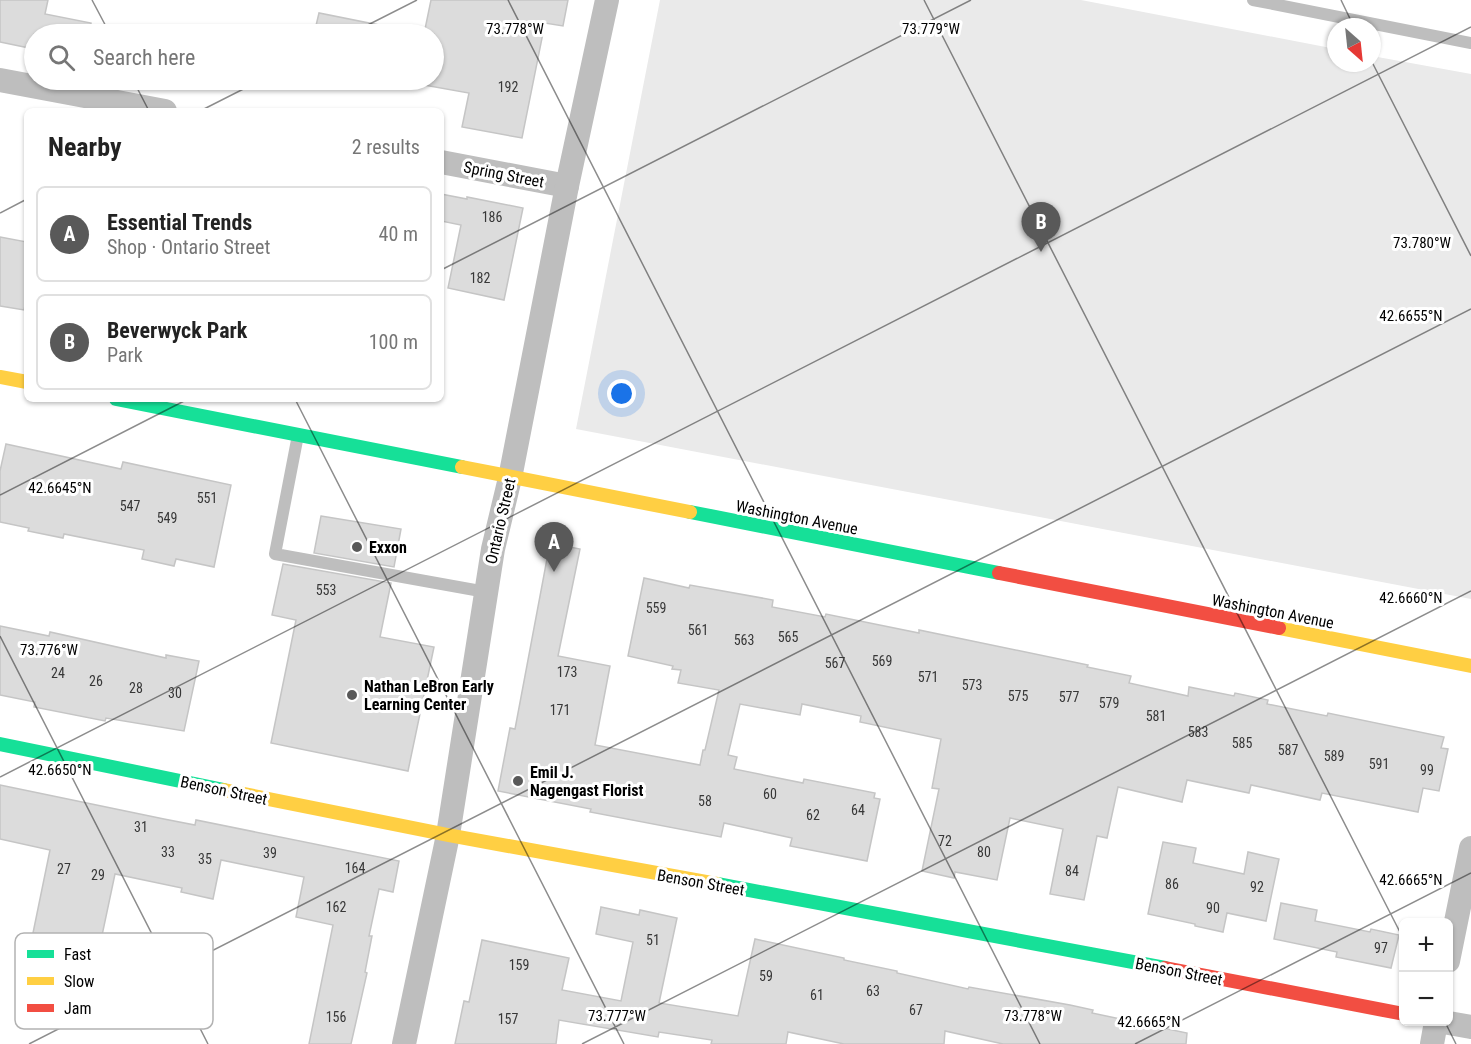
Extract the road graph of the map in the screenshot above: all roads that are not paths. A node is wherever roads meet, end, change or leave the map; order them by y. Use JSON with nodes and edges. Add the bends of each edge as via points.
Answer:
{"nodes":[{"id":1,"x":607,"y":0,"type":"edge"},
{"id":2,"x":1253,"y":0,"type":"edge"},
{"id":3,"x":1471,"y":43,"type":"edge"},
{"id":4,"x":0,"y":80,"type":"edge"},
{"id":5,"x":24,"y":85,"type":"edge"},
{"id":6,"x":53,"y":90,"type":"edge"},
{"id":7,"x":149,"y":108,"type":"edge"},
{"id":8,"x":444,"y":163,"type":"edge"},
{"id":9,"x":567,"y":186,"type":"junction"},
{"id":10,"x":0,"y":376,"type":"edge"},
{"id":11,"x":24,"y":381,"type":"edge"},
{"id":12,"x":132,"y":402,"type":"edge"},
{"id":13,"x":298,"y":434,"type":"junction"},
{"id":14,"x":510,"y":478,"type":"junction"},
{"id":15,"x":486,"y":592,"type":"junction"},
{"id":16,"x":1471,"y":666,"type":"edge"},
{"id":17,"x":0,"y":744,"type":"edge"},
{"id":18,"x":448,"y":835,"type":"junction"},
{"id":19,"x":1471,"y":848,"type":"edge"},
{"id":20,"x":1453,"y":940,"type":"edge"},
{"id":21,"x":1399,"y":1013,"type":"edge"},
{"id":22,"x":1453,"y":1024,"type":"edge"},
{"id":23,"x":1436,"y":1026,"type":"edge"},
{"id":24,"x":1471,"y":1027,"type":"edge"},
{"id":25,"x":404,"y":1044,"type":"edge"},
{"id":26,"x":1432,"y":1044,"type":"edge"}],
"edges":[{"from":1,"to":9,"type":"street","name":"Ontario Street"},
{"from":2,"to":3,"type":"lane"},
{"from":4,"to":5,"type":"street"},
{"from":6,"to":7,"type":"street"},
{"from":8,"to":9,"type":"street","name":"Spring Street"},
{"from":9,"to":14,"type":"street","name":"Ontario Street"},
{"from":10,"to":11,"type":"street"},
{"from":12,"to":13,"type":"street","name":"Washington Avenue"},
{"from":13,"to":14,"type":"street","name":"Washington Avenue"},
{"from":13,"to":15,"type":"lane","via":[[275,554]]},
{"from":14,"to":15,"type":"street","name":"Ontario Street"},
{"from":14,"to":16,"type":"street","name":"Washington Avenue"},
{"from":15,"to":18,"type":"street","name":"Ontario Street"},
{"from":17,"to":18,"type":"street","name":"Benson Street"},
{"from":18,"to":21,"type":"street","name":"Benson Street"},
{"from":18,"to":25,"type":"street","name":"Ontario Street"},
{"from":19,"to":20,"type":"street"},
{"from":22,"to":24,"type":"street"},
{"from":23,"to":26,"type":"street"}]}
